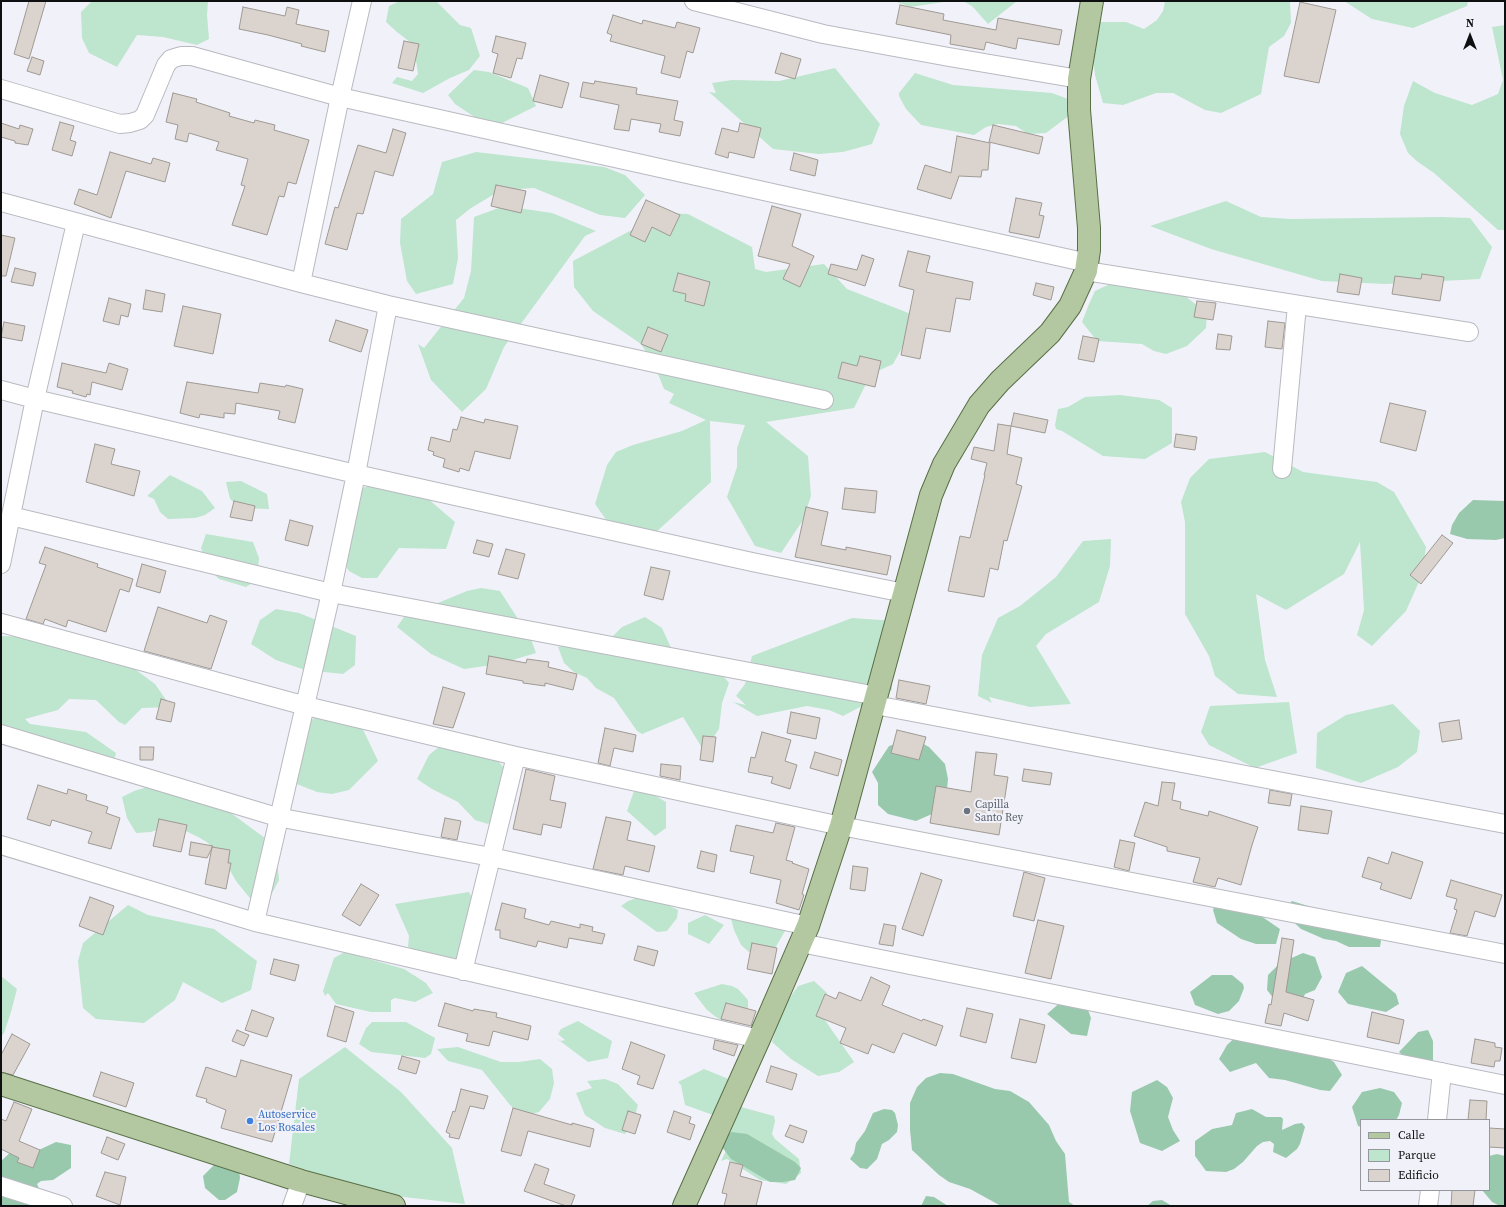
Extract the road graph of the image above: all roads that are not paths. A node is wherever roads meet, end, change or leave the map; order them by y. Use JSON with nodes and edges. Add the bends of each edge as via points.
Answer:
{"nodes":[{"id":1,"x":362,"y":1,"type":"edge"},
{"id":2,"x":694,"y":1,"type":"edge"},
{"id":3,"x":1092,"y":1,"type":"edge"},
{"id":4,"x":1079,"y":79,"type":"junction"},
{"id":5,"x":1,"y":90,"type":"edge"},
{"id":6,"x":340,"y":97,"type":"junction"},
{"id":7,"x":1,"y":202,"type":"edge"},
{"id":8,"x":76,"y":223,"type":"junction"},
{"id":9,"x":1087,"y":267,"type":"junction"},
{"id":10,"x":301,"y":283,"type":"junction"},
{"id":11,"x":388,"y":305,"type":"junction"},
{"id":12,"x":1298,"y":305,"type":"junction"},
{"id":13,"x":1468,"y":332,"type":"dead end"},
{"id":14,"x":1,"y":390,"type":"edge"},
{"id":15,"x":35,"y":399,"type":"junction"},
{"id":16,"x":824,"y":400,"type":"dead end"},
{"id":17,"x":1282,"y":469,"type":"dead end"},
{"id":18,"x":356,"y":474,"type":"junction"},
{"id":19,"x":11,"y":516,"type":"junction"},
{"id":20,"x":1,"y":564,"type":"edge"},
{"id":21,"x":331,"y":593,"type":"junction"},
{"id":22,"x":904,"y":593,"type":"junction"},
{"id":23,"x":1,"y":623,"type":"edge"},
{"id":24,"x":876,"y":700,"type":"junction"},
{"id":25,"x":306,"y":706,"type":"junction"},
{"id":26,"x":1,"y":734,"type":"edge"},
{"id":27,"x":516,"y":756,"type":"junction"},
{"id":28,"x":280,"y":817,"type":"junction"},
{"id":29,"x":1505,"y":824,"type":"edge"},
{"id":30,"x":841,"y":826,"type":"junction"},
{"id":31,"x":1,"y":846,"type":"edge"},
{"id":32,"x":491,"y":857,"type":"junction"},
{"id":33,"x":255,"y":922,"type":"junction"},
{"id":34,"x":804,"y":935,"type":"junction"},
{"id":35,"x":1505,"y":954,"type":"edge"},
{"id":36,"x":463,"y":971,"type":"junction"},
{"id":37,"x":759,"y":1040,"type":"junction"},
{"id":38,"x":1442,"y":1072,"type":"junction"},
{"id":39,"x":1,"y":1084,"type":"edge"},
{"id":40,"x":1505,"y":1085,"type":"edge"},
{"id":41,"x":1437,"y":1119,"type":"edge"},
{"id":42,"x":301,"y":1181,"type":"junction"},
{"id":43,"x":1,"y":1186,"type":"edge"},
{"id":44,"x":1430,"y":1191,"type":"edge"},
{"id":45,"x":63,"y":1206,"type":"edge"},
{"id":46,"x":292,"y":1206,"type":"edge"},
{"id":47,"x":394,"y":1206,"type":"edge"},
{"id":48,"x":684,"y":1206,"type":"edge"},
{"id":49,"x":1428,"y":1206,"type":"edge"}],
"edges":[{"from":1,"to":6,"type":"street"},
{"from":2,"to":4,"type":"street","via":[[824,34]]},
{"from":3,"to":4,"type":"main road"},
{"from":4,"to":9,"type":"main road","via":[[1079,110],[1089,228]]},
{"from":5,"to":6,"type":"street","via":[[120,124],[130,124],[145,115],[166,65],[171,59],[192,56]]},
{"from":6,"to":9,"type":"street"},
{"from":6,"to":10,"type":"street"},
{"from":7,"to":8,"type":"street"},
{"from":8,"to":10,"type":"street"},
{"from":8,"to":15,"type":"street"},
{"from":9,"to":12,"type":"street"},
{"from":9,"to":22,"type":"main road","via":[[1070,306],[1050,333],[979,405],[944,464],[931,495]]},
{"from":10,"to":11,"type":"street"},
{"from":11,"to":16,"type":"street"},
{"from":11,"to":18,"type":"street"},
{"from":12,"to":13,"type":"street"},
{"from":12,"to":17,"type":"street"},
{"from":14,"to":15,"type":"street"},
{"from":15,"to":18,"type":"street"},
{"from":15,"to":19,"type":"street"},
{"from":18,"to":21,"type":"street"},
{"from":18,"to":22,"type":"street"},
{"from":19,"to":20,"type":"street"},
{"from":19,"to":21,"type":"street"},
{"from":21,"to":24,"type":"street"},
{"from":21,"to":25,"type":"street"},
{"from":22,"to":24,"type":"main road"},
{"from":23,"to":25,"type":"street"},
{"from":24,"to":29,"type":"street"},
{"from":24,"to":30,"type":"main road"},
{"from":25,"to":27,"type":"street"},
{"from":25,"to":28,"type":"street"},
{"from":26,"to":28,"type":"street"},
{"from":27,"to":30,"type":"street"},
{"from":27,"to":32,"type":"street"},
{"from":28,"to":32,"type":"street"},
{"from":28,"to":33,"type":"street"},
{"from":30,"to":34,"type":"main road"},
{"from":30,"to":35,"type":"street"},
{"from":31,"to":33,"type":"street"},
{"from":32,"to":34,"type":"street"},
{"from":32,"to":36,"type":"street"},
{"from":33,"to":36,"type":"street"},
{"from":34,"to":37,"type":"main road"},
{"from":34,"to":38,"type":"street"},
{"from":36,"to":37,"type":"street"},
{"from":37,"to":48,"type":"main road"},
{"from":38,"to":40,"type":"street"},
{"from":38,"to":41,"type":"street"},
{"from":39,"to":42,"type":"main road"},
{"from":42,"to":46,"type":"street"},
{"from":42,"to":47,"type":"main road"},
{"from":43,"to":45,"type":"street"},
{"from":44,"to":49,"type":"street"}]}
